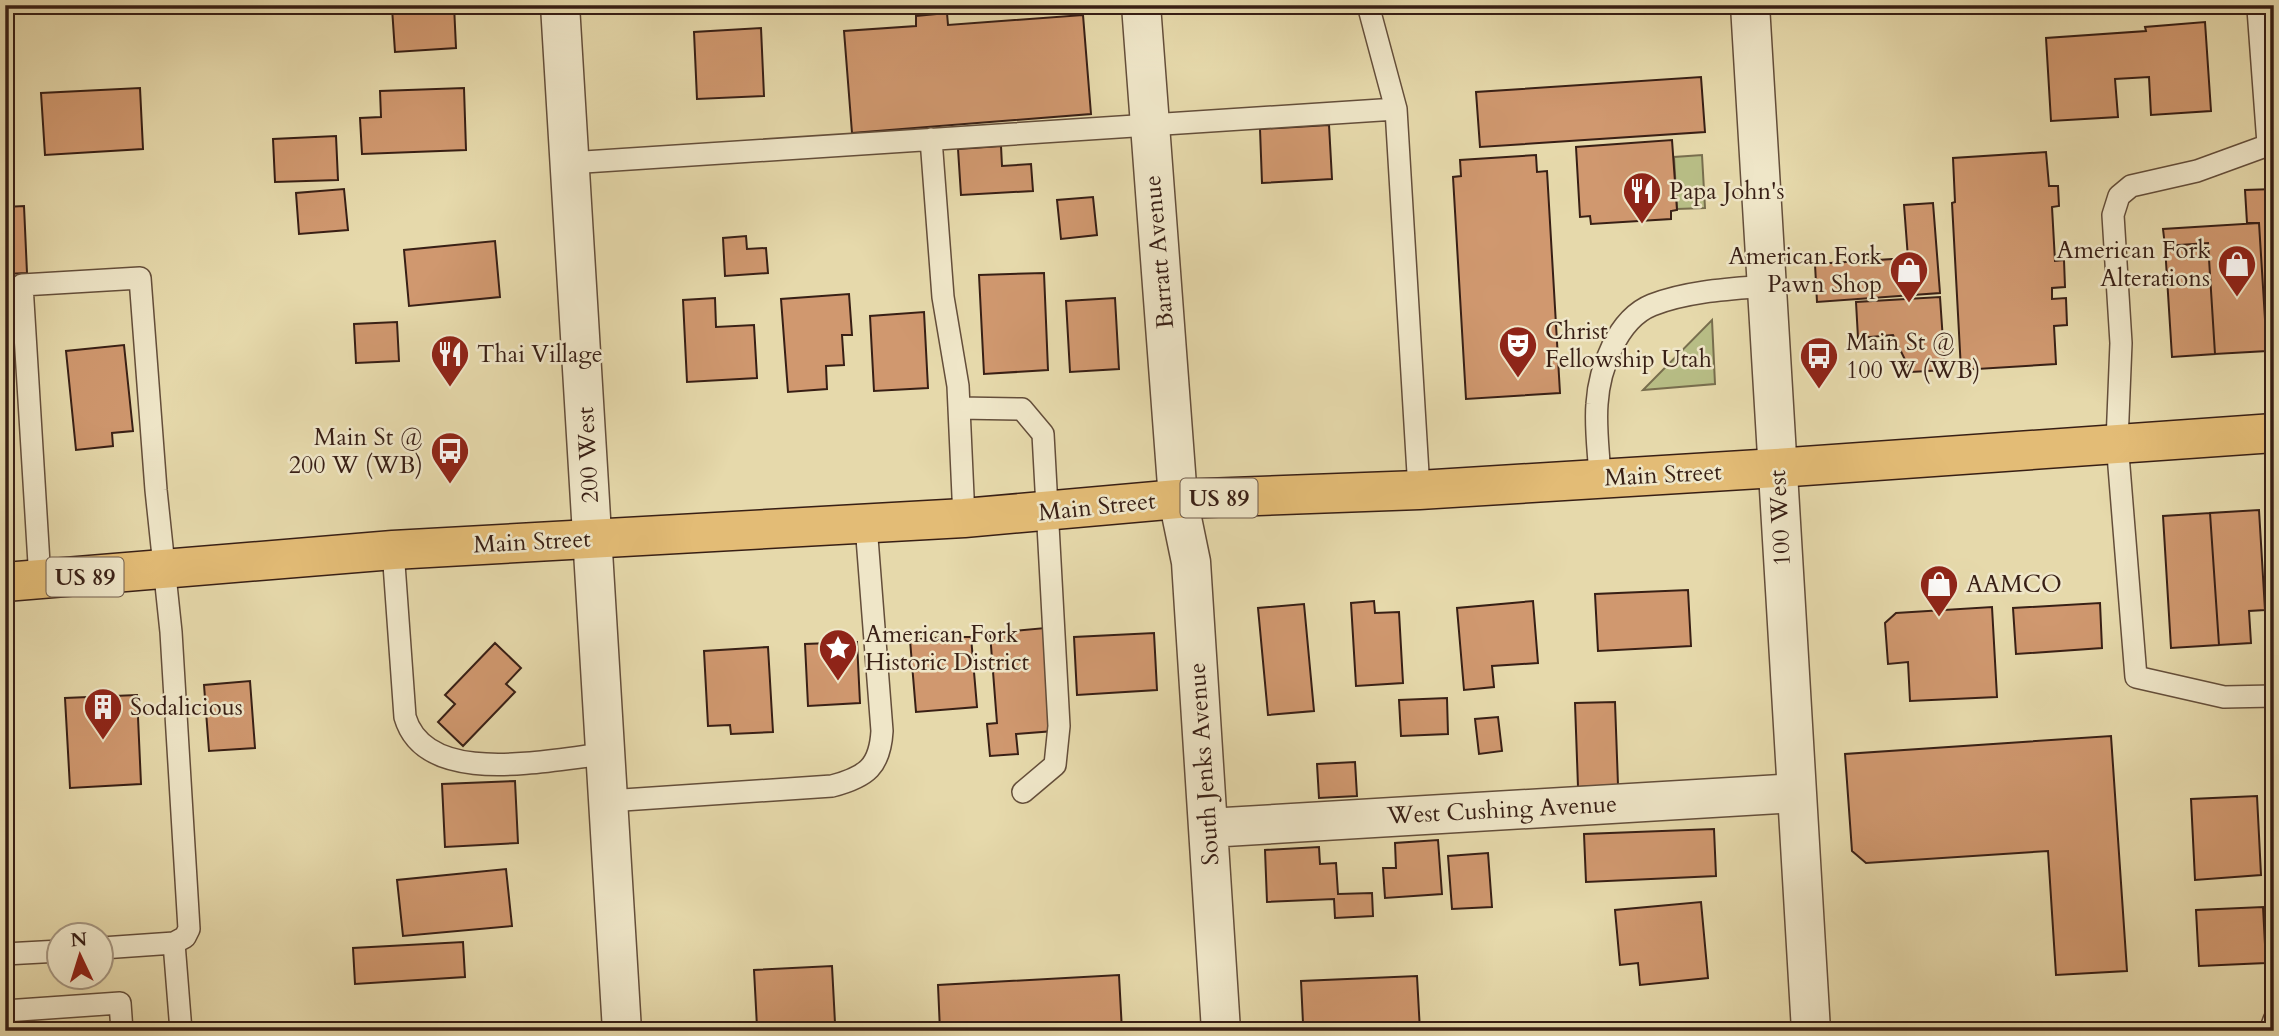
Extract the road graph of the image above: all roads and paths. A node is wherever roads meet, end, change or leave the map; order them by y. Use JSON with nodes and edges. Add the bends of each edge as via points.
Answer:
{"nodes":[{"id":1,"x":560,"y":5,"type":"edge"},
{"id":2,"x":1141,"y":5,"type":"edge"},
{"id":3,"x":1368,"y":5,"type":"edge"},
{"id":4,"x":1749,"y":5,"type":"edge"},
{"id":5,"x":2274,"y":9,"type":"edge"},
{"id":6,"x":1395,"y":109,"type":"junction"},
{"id":7,"x":1149,"y":125,"type":"junction"},
{"id":8,"x":931,"y":139,"type":"junction"},
{"id":9,"x":2271,"y":143,"type":"edge"},
{"id":10,"x":569,"y":163,"type":"junction"},
{"id":11,"x":1768,"y":286,"type":"junction"},
{"id":12,"x":959,"y":408,"type":"junction"},
{"id":13,"x":2274,"y":433,"type":"edge"},
{"id":14,"x":2116,"y":442,"type":"junction"},
{"id":15,"x":1776,"y":468,"type":"junction"},
{"id":16,"x":1600,"y":479,"type":"junction"},
{"id":17,"x":1419,"y":489,"type":"junction"},
{"id":18,"x":1178,"y":499,"type":"junction"},
{"id":19,"x":1049,"y":512,"type":"junction"},
{"id":20,"x":964,"y":518,"type":"junction"},
{"id":21,"x":866,"y":525,"type":"junction"},
{"id":22,"x":593,"y":538,"type":"junction"},
{"id":23,"x":393,"y":550,"type":"junction"},
{"id":24,"x":165,"y":571,"type":"junction"},
{"id":25,"x":23,"y":581,"type":"edge"},
{"id":26,"x":2274,"y":696,"type":"edge"},
{"id":27,"x":606,"y":754,"type":"junction"},
{"id":28,"x":1023,"y":792,"type":"dead end"},
{"id":29,"x":1796,"y":793,"type":"junction"},
{"id":30,"x":608,"y":801,"type":"junction"},
{"id":31,"x":1208,"y":828,"type":"junction"},
{"id":32,"x":174,"y":943,"type":"junction"},
{"id":33,"x":116,"y":947,"type":"edge"},
{"id":34,"x":46,"y":952,"type":"edge"},
{"id":35,"x":5,"y":954,"type":"edge"},
{"id":36,"x":5,"y":1011,"type":"edge"},
{"id":37,"x":2274,"y":1020,"type":"edge"},
{"id":38,"x":122,"y":1031,"type":"edge"},
{"id":39,"x":181,"y":1031,"type":"edge"},
{"id":40,"x":622,"y":1031,"type":"edge"},
{"id":41,"x":1221,"y":1031,"type":"edge"},
{"id":42,"x":1811,"y":1031,"type":"edge"},
{"id":43,"x":2270,"y":1031,"type":"edge"}],
"edges":[{"from":1,"to":10,"type":"street","name":"200 West"},
{"from":2,"to":7,"type":"street","name":"Barratt Avenue"},
{"from":3,"to":6,"type":"lane"},
{"from":4,"to":11,"type":"street","name":"100 West"},
{"from":5,"to":9,"type":"lane","via":[[2258,9]]},
{"from":6,"to":7,"type":"lane"},
{"from":6,"to":17,"type":"lane"},
{"from":7,"to":8,"type":"lane"},
{"from":7,"to":18,"type":"street","name":"Barratt Avenue"},
{"from":8,"to":10,"type":"lane"},
{"from":8,"to":12,"type":"lane","via":[[943,297]]},
{"from":9,"to":14,"type":"lane","via":[[2197,170],[2131,186],[2119,196],[2113,215],[2121,343]]},
{"from":10,"to":22,"type":"street","name":"200 West"},
{"from":11,"to":15,"type":"street","name":"100 West"},
{"from":11,"to":16,"type":"lane","via":[[1715,290],[1650,306],[1624,328],[1602,369],[1597,405]]},
{"from":12,"to":19,"type":"lane","via":[[1022,409],[1038,426],[1043,434]]},
{"from":12,"to":20,"type":"lane"},
{"from":13,"to":14,"type":"main road","name":"Main Street","number":"US 89"},
{"from":14,"to":15,"type":"main road","name":"Main Street","number":"US 89"},
{"from":14,"to":26,"type":"lane","via":[[2136,677],[2224,697]]},
{"from":15,"to":16,"type":"main road","name":"Main Street","number":"US 89"},
{"from":15,"to":29,"type":"street","name":"100 West"},
{"from":16,"to":17,"type":"main road","name":"Main Street","number":"US 89"},
{"from":17,"to":18,"type":"main road","name":"Main Street","number":"US 89"},
{"from":18,"to":19,"type":"main road","name":"Main Street","number":"US 89"},
{"from":18,"to":31,"type":"street","name":"South Jenks Avenue","via":[[1191,562]]},
{"from":19,"to":20,"type":"main road","name":"Main Street","number":"US 89"},
{"from":19,"to":28,"type":"lane","via":[[1059,726],[1055,765]]},
{"from":20,"to":21,"type":"main road","name":"Main Street","number":"US 89"},
{"from":21,"to":22,"type":"main road","name":"Main Street","number":"US 89"},
{"from":21,"to":30,"type":"lane","via":[[882,730],[881,751],[874,764],[856,778],[832,786]]},
{"from":22,"to":23,"type":"main road","name":"Main Street","number":"US 89"},
{"from":22,"to":27,"type":"street","name":"200 West"},
{"from":23,"to":24,"type":"main road","name":"Main Street","number":"US 89"},
{"from":23,"to":27,"type":"lane","via":[[405,718],[419,744],[442,757],[480,765]]},
{"from":24,"to":25,"type":"main road","name":"Main Street","number":"US 89"},
{"from":24,"to":25,"type":"lane","via":[[140,278],[22,285]]},
{"from":24,"to":32,"type":"lane","via":[[189,929]]},
{"from":27,"to":30,"type":"street","name":"200 West"},
{"from":29,"to":31,"type":"street","name":"West Cushing Avenue"},
{"from":29,"to":42,"type":"street","name":"100 West"},
{"from":30,"to":40,"type":"street","name":"200 West"},
{"from":31,"to":41,"type":"street","name":"South Jenks Avenue"},
{"from":32,"to":33,"type":"lane"},
{"from":32,"to":39,"type":"lane"},
{"from":34,"to":35,"type":"lane"},
{"from":36,"to":38,"type":"lane","via":[[120,1003]]},
{"from":37,"to":43,"type":"lane"}]}
